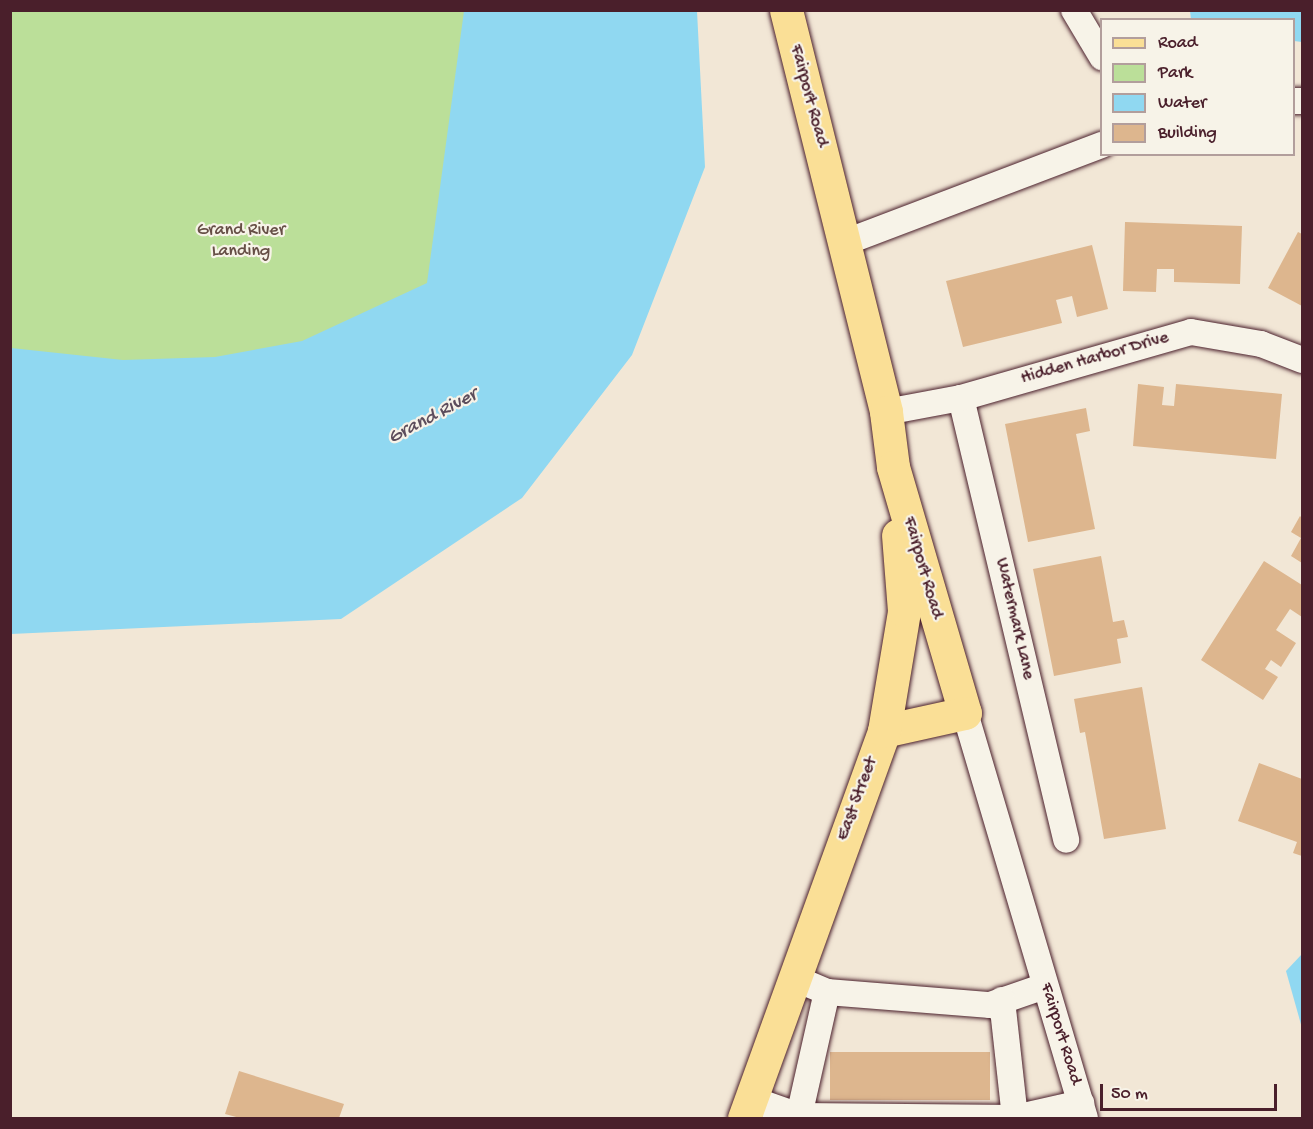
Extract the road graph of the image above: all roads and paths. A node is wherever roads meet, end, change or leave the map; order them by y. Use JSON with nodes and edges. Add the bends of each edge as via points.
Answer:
{"nodes":[{"id":1,"x":786,"y":10,"type":"edge"},
{"id":2,"x":1074,"y":10,"type":"edge"},
{"id":3,"x":1100,"y":55,"type":"edge"},
{"id":4,"x":1100,"y":145,"type":"edge"},
{"id":5,"x":846,"y":242,"type":"junction"},
{"id":6,"x":1302,"y":360,"type":"edge"},
{"id":7,"x":961,"y":398,"type":"junction"},
{"id":8,"x":886,"y":412,"type":"junction"},
{"id":9,"x":892,"y":467,"type":"junction"},
{"id":10,"x":965,"y":713,"type":"junction"},
{"id":11,"x":884,"y":731,"type":"junction"},
{"id":12,"x":1066,"y":840,"type":"dead end"},
{"id":13,"x":794,"y":978,"type":"junction"},
{"id":14,"x":1046,"y":986,"type":"junction"},
{"id":15,"x":827,"y":992,"type":"junction"},
{"id":16,"x":1002,"y":1000,"type":"junction"},
{"id":17,"x":747,"y":1108,"type":"edge"},
{"id":18,"x":1083,"y":1111,"type":"edge"},
{"id":19,"x":799,"y":1116,"type":"junction"},
{"id":20,"x":1015,"y":1118,"type":"edge"}],
"edges":[{"from":1,"to":5,"type":"main road","name":"Fairport Road"},
{"from":2,"to":3,"type":"street"},
{"from":4,"to":5,"type":"street"},
{"from":5,"to":8,"type":"main road","name":"Fairport Road"},
{"from":6,"to":7,"type":"street","name":"Hidden Harbor Drive","via":[[1261,344],[1191,332]]},
{"from":7,"to":8,"type":"street","name":"Hidden Harbor Drive"},
{"from":7,"to":12,"type":"street","name":"Watermark Lane"},
{"from":8,"to":9,"type":"main road","name":"Fairport Road"},
{"from":9,"to":10,"type":"main road","name":"Fairport Road"},
{"from":9,"to":11,"type":"main road","name":"East Street","via":[[904,611]]},
{"from":10,"to":11,"type":"main road"},
{"from":10,"to":14,"type":"street","name":"Fairport Road"},
{"from":11,"to":13,"type":"main road","name":"East Street"},
{"from":13,"to":15,"type":"street"},
{"from":13,"to":17,"type":"main road","name":"East Street"},
{"from":14,"to":16,"type":"street"},
{"from":14,"to":18,"type":"street","name":"Fairport Road"},
{"from":15,"to":16,"type":"street","via":[[990,1005]]},
{"from":15,"to":19,"type":"street"},
{"from":16,"to":20,"type":"street"},
{"from":17,"to":19,"type":"street"},
{"from":18,"to":20,"type":"street"},
{"from":19,"to":20,"type":"street"}]}
